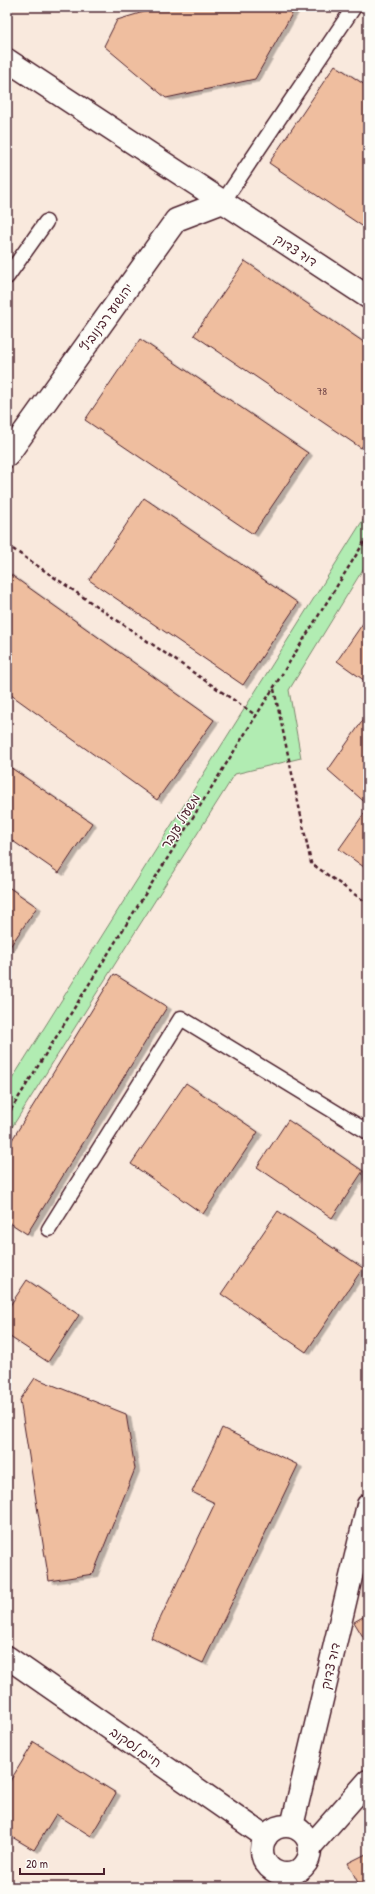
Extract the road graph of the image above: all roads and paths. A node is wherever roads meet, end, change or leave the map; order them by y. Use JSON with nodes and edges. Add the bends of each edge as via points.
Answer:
{"nodes":[{"id":1,"x":354,"y":7,"type":"edge"},
{"id":2,"x":7,"y":60,"type":"edge"},
{"id":3,"x":223,"y":202,"type":"junction"},
{"id":4,"x":46,"y":222,"type":"dead end"},
{"id":5,"x":7,"y":277,"type":"edge"},
{"id":6,"x":368,"y":297,"type":"edge"},
{"id":7,"x":7,"y":456,"type":"edge"},
{"id":8,"x":368,"y":536,"type":"edge"},
{"id":9,"x":7,"y":545,"type":"edge"},
{"id":10,"x":274,"y":688,"type":"junction"},
{"id":11,"x":257,"y":716,"type":"junction"},
{"id":12,"x":368,"y":904,"type":"edge"},
{"id":13,"x":7,"y":1116,"type":"edge"},
{"id":14,"x":368,"y":1132,"type":"edge"},
{"id":15,"x":49,"y":1229,"type":"dead end"},
{"id":16,"x":368,"y":1506,"type":"edge"},
{"id":17,"x":7,"y":1657,"type":"edge"},
{"id":18,"x":368,"y":1781,"type":"edge"},
{"id":19,"x":292,"y":1826,"type":"junction"},
{"id":20,"x":266,"y":1837,"type":"junction"},
{"id":21,"x":310,"y":1847,"type":"junction"},
{"id":22,"x":280,"y":1879,"type":"edge"}],
"edges":[{"from":1,"to":3,"type":"lane"},
{"from":2,"to":3,"type":"street","name":"דוד צדוק"},
{"from":3,"to":6,"type":"street","name":"דוד צדוק"},
{"from":3,"to":7,"type":"street","name":"יהושוע רבינוביץ","via":[[176,220]]},
{"from":4,"to":5,"type":"lane"},
{"from":8,"to":10,"type":"path","name":"משעול ענבר"},
{"from":9,"to":11,"type":"path"},
{"from":10,"to":11,"type":"path","name":"משעול ענבר"},
{"from":10,"to":12,"type":"path","via":[[311,863]]},
{"from":11,"to":13,"type":"path","name":"משעול ענבר"},
{"from":14,"to":15,"type":"lane","via":[[181,1018]]},
{"from":16,"to":19,"type":"street","name":"דוד צדוק"},
{"from":17,"to":20,"type":"street","name":"חיים לסקוב"},
{"from":18,"to":21,"type":"street"},
{"from":19,"to":20,"type":"street","via":[[272,1830]]},
{"from":19,"to":21,"type":"street","via":[[307,1838]]},
{"from":20,"to":22,"type":"street","via":[[263,1844],[264,1859]]},
{"from":21,"to":22,"type":"street","via":[[307,1862],[295,1872]]}]}
